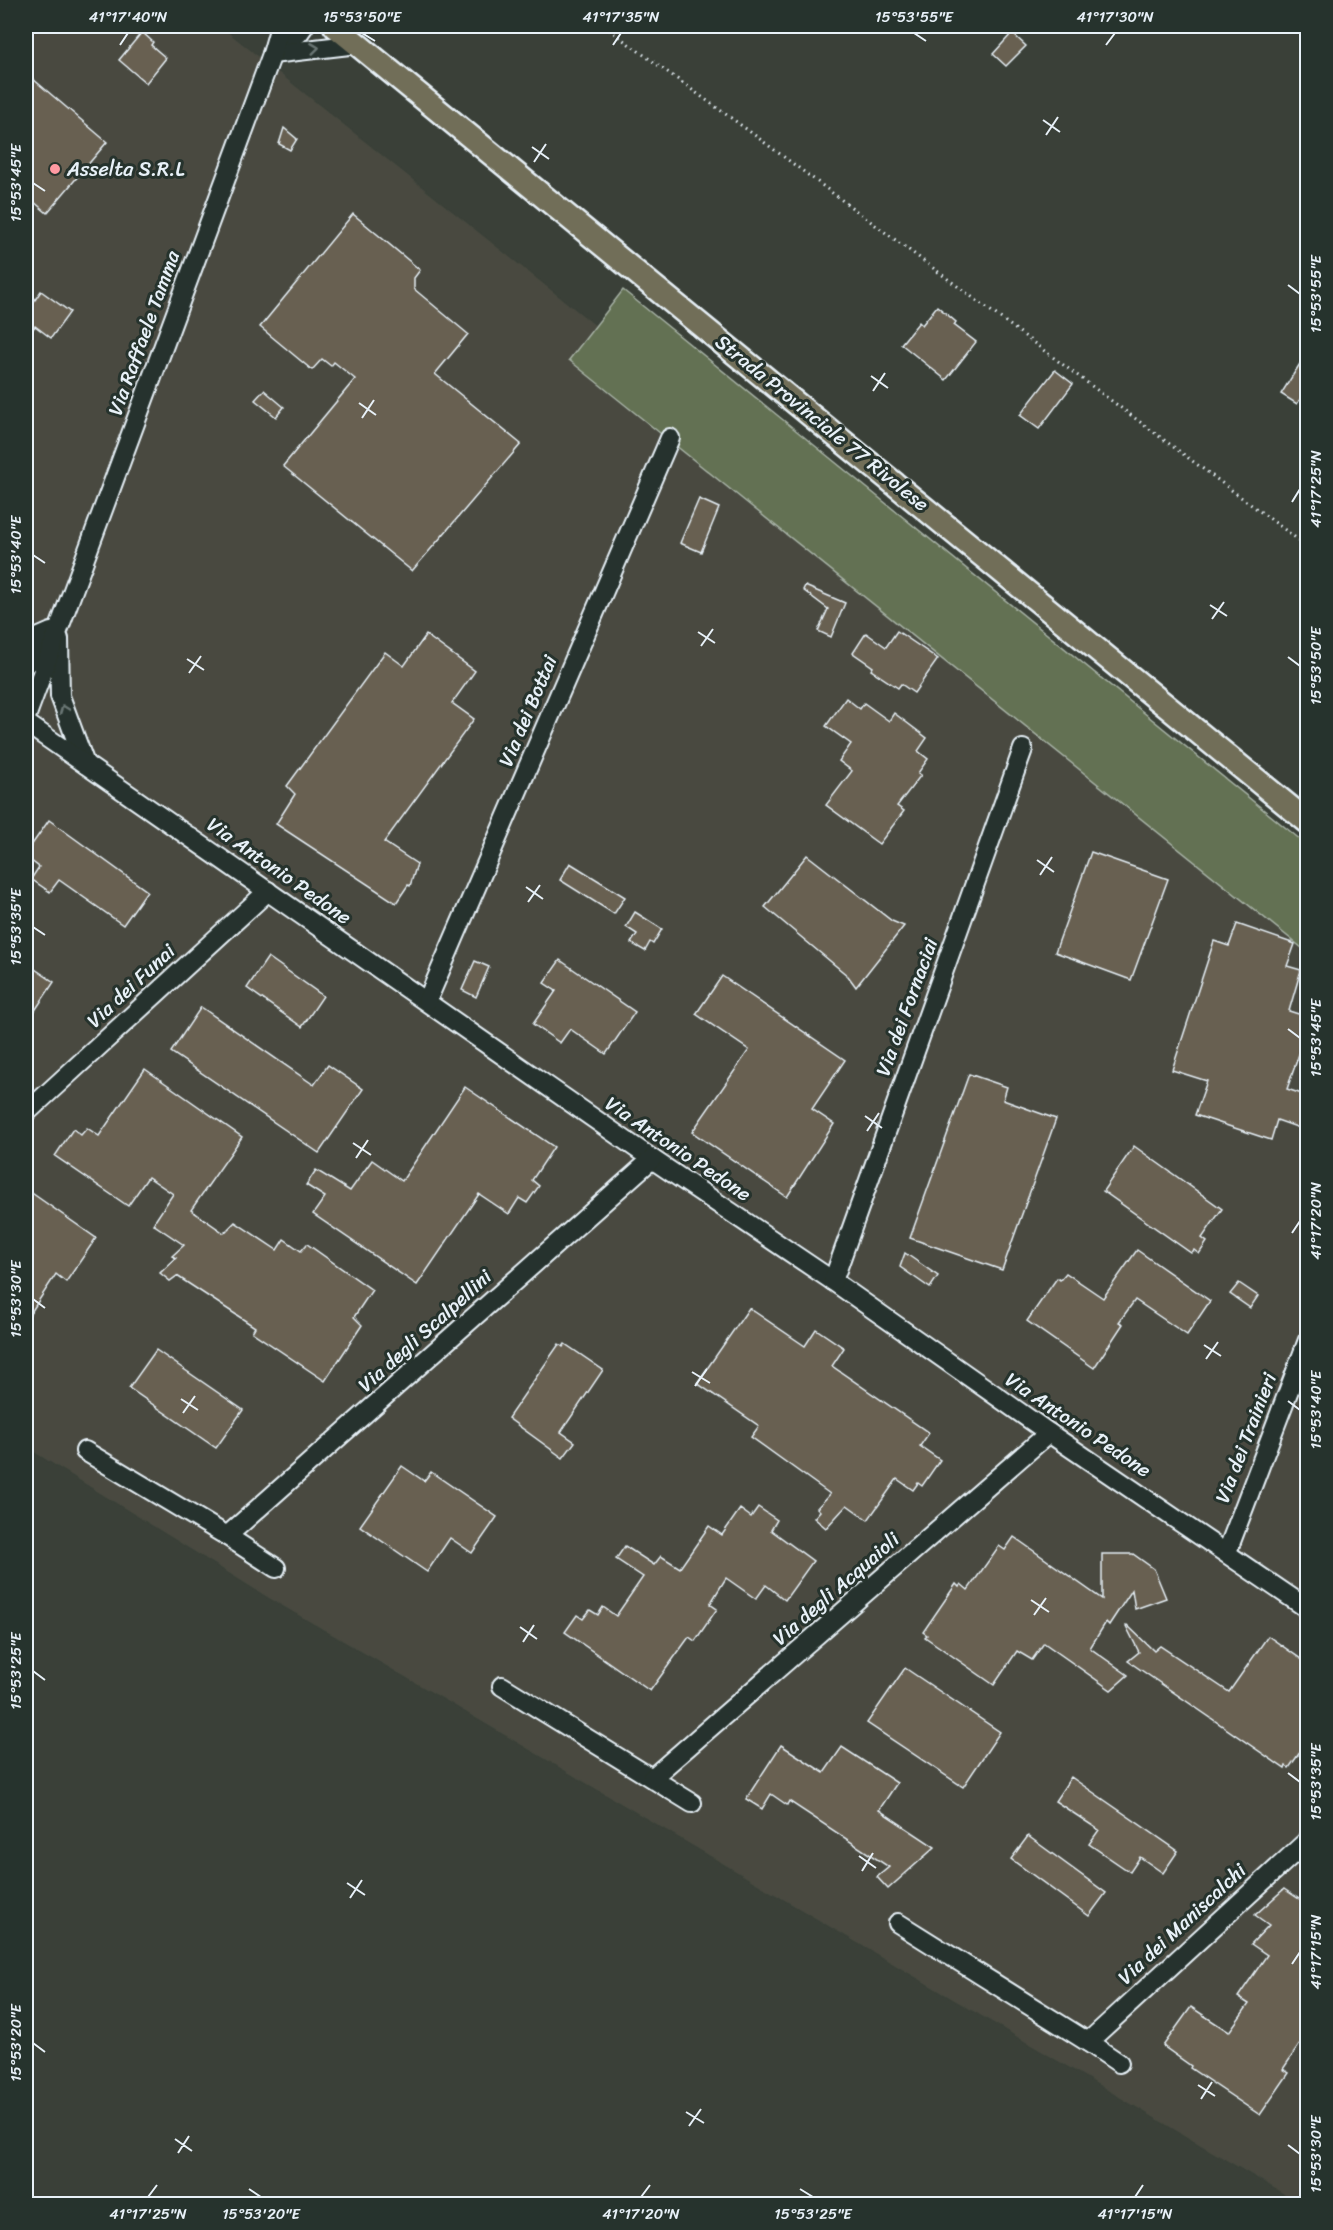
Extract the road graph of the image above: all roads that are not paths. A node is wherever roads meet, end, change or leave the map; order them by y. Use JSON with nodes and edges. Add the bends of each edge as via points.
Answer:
{"nodes":[{"id":1,"x":268,"y":26,"type":"edge"},
{"id":2,"x":280,"y":26,"type":"edge"},
{"id":3,"x":304,"y":26,"type":"edge"},
{"id":4,"x":335,"y":26,"type":"edge"},
{"id":5,"x":358,"y":44,"type":"junction"},
{"id":6,"x":272,"y":54,"type":"junction"},
{"id":7,"x":670,"y":438,"type":"dead end"},
{"id":8,"x":59,"y":628,"type":"junction"},
{"id":9,"x":26,"y":643,"type":"edge"},
{"id":10,"x":26,"y":664,"type":"edge"},
{"id":11,"x":26,"y":717,"type":"edge"},
{"id":12,"x":26,"y":723,"type":"edge"},
{"id":13,"x":1023,"y":749,"type":"dead end"},
{"id":14,"x":85,"y":764,"type":"junction"},
{"id":15,"x":1308,"y":822,"type":"edge"},
{"id":16,"x":268,"y":891,"type":"junction"},
{"id":17,"x":427,"y":1001,"type":"junction"},
{"id":18,"x":26,"y":1113,"type":"edge"},
{"id":19,"x":652,"y":1159,"type":"junction"},
{"id":20,"x":833,"y":1281,"type":"junction"},
{"id":21,"x":1308,"y":1340,"type":"edge"},
{"id":22,"x":1049,"y":1433,"type":"junction"},
{"id":23,"x":85,"y":1451,"type":"dead end"},
{"id":24,"x":227,"y":1536,"type":"junction"},
{"id":25,"x":1227,"y":1552,"type":"junction"},
{"id":26,"x":276,"y":1568,"type":"dead end"},
{"id":27,"x":1308,"y":1609,"type":"edge"},
{"id":28,"x":502,"y":1686,"type":"dead end"},
{"id":29,"x":652,"y":1778,"type":"junction"},
{"id":30,"x":692,"y":1803,"type":"dead end"},
{"id":31,"x":1308,"y":1840,"type":"edge"},
{"id":32,"x":898,"y":1923,"type":"dead end"},
{"id":33,"x":1088,"y":2042,"type":"junction"},
{"id":34,"x":1119,"y":2063,"type":"dead end"}],
"edges":[{"from":1,"to":6,"type":"street"},
{"from":2,"to":6,"type":"street","name":"Via Raffaele Tamma"},
{"from":3,"to":6,"type":"street"},
{"from":4,"to":5,"type":"main road","name":"Strada Provinciale 77 Rivolese"},
{"from":6,"to":5,"type":"street","one_way":true},
{"from":5,"to":15,"type":"main road","name":"Strada Provinciale 77 Rivolese"},
{"from":6,"to":8,"type":"street","name":"Via Raffaele Tamma"},
{"from":7,"to":17,"type":"street","name":"Via dei Bottai"},
{"from":8,"to":9,"type":"street"},
{"from":8,"to":10,"type":"street"},
{"from":8,"to":11,"type":"street","name":"Via Raffaele Tamma"},
{"from":14,"to":8,"type":"street","one_way":true,"via":[[60,696]]},
{"from":12,"to":14,"type":"street","name":"Via Antonio Pedone"},
{"from":13,"to":20,"type":"street","name":"Via dei Fornaciai"},
{"from":14,"to":16,"type":"street","name":"Via Antonio Pedone"},
{"from":16,"to":17,"type":"street","name":"Via Antonio Pedone"},
{"from":16,"to":18,"type":"street","name":"Via dei Funai"},
{"from":17,"to":19,"type":"street","name":"Via Antonio Pedone"},
{"from":19,"to":20,"type":"street","name":"Via Antonio Pedone"},
{"from":19,"to":24,"type":"street","name":"Via degli Scalpellini"},
{"from":20,"to":22,"type":"street","name":"Via Antonio Pedone"},
{"from":21,"to":25,"type":"street","name":"Via dei Trainieri"},
{"from":22,"to":25,"type":"street","name":"Via Antonio Pedone"},
{"from":22,"to":29,"type":"street","name":"Via degli Acquaioli"},
{"from":23,"to":24,"type":"street"},
{"from":24,"to":26,"type":"street"},
{"from":25,"to":27,"type":"street","name":"Via Antonio Pedone"},
{"from":28,"to":29,"type":"street"},
{"from":29,"to":30,"type":"street"},
{"from":31,"to":33,"type":"street","name":"Via dei Maniscalchi"},
{"from":32,"to":33,"type":"street"},
{"from":33,"to":34,"type":"street"}]}
